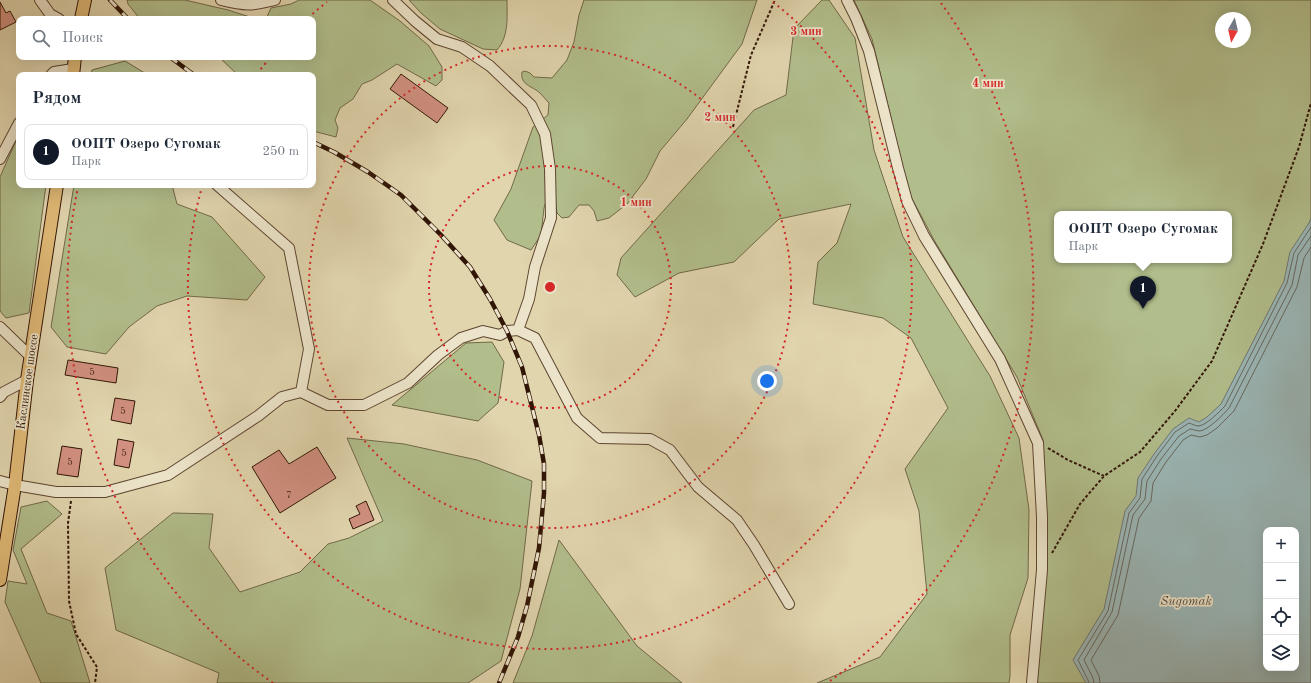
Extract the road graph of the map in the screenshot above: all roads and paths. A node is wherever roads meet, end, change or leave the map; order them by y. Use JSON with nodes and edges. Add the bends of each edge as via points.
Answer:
{"nodes":[{"id":1,"x":40,"y":0,"type":"edge"},
{"id":2,"x":85,"y":0,"type":"edge"},
{"id":3,"x":221,"y":0,"type":"edge"},
{"id":4,"x":275,"y":0,"type":"edge"},
{"id":5,"x":394,"y":0,"type":"edge"},
{"id":6,"x":775,"y":0,"type":"edge"},
{"id":7,"x":847,"y":0,"type":"edge"},
{"id":8,"x":54,"y":16,"type":"edge"},
{"id":9,"x":82,"y":16,"type":"edge"},
{"id":10,"x":75,"y":60,"type":"edge"},
{"id":11,"x":54,"y":72,"type":"edge"},
{"id":12,"x":73,"y":72,"type":"edge"},
{"id":13,"x":1311,"y":103,"type":"edge"},
{"id":14,"x":733,"y":127,"type":"dead end"},
{"id":15,"x":16,"y":129,"type":"edge"},
{"id":16,"x":0,"y":159,"type":"edge"},
{"id":17,"x":57,"y":188,"type":"edge"},
{"id":18,"x":220,"y":188,"type":"edge"},
{"id":19,"x":0,"y":327,"type":"edge"},
{"id":20,"x":518,"y":330,"type":"junction"},
{"id":21,"x":31,"y":357,"type":"junction"},
{"id":22,"x":27,"y":380,"type":"junction"},
{"id":23,"x":301,"y":392,"type":"junction"},
{"id":24,"x":0,"y":398,"type":"edge"},
{"id":25,"x":1038,"y":443,"type":"junction"},
{"id":26,"x":1104,"y":476,"type":"junction"},
{"id":27,"x":0,"y":481,"type":"edge"},
{"id":28,"x":15,"y":485,"type":"junction"},
{"id":29,"x":72,"y":492,"type":"junction"},
{"id":30,"x":1042,"y":570,"type":"junction"},
{"id":31,"x":0,"y":580,"type":"edge"},
{"id":32,"x":789,"y":604,"type":"dead end"},
{"id":33,"x":95,"y":683,"type":"edge"},
{"id":34,"x":1032,"y":683,"type":"edge"}],
"edges":[{"from":1,"to":8,"type":"street"},
{"from":2,"to":9,"type":"main road"},
{"from":3,"to":4,"type":"street","via":[[257,5]]},
{"from":5,"to":20,"type":"street","via":[[437,39],[462,47],[490,66],[531,105],[545,134],[550,169],[551,218]]},
{"from":6,"to":14,"type":"path","via":[[751,56]]},
{"from":7,"to":25,"type":"street","via":[[869,51],[907,201],[924,236],[1000,359]]},
{"from":10,"to":12,"type":"main road"},
{"from":11,"to":12,"type":"street"},
{"from":13,"to":26,"type":"path","via":[[1299,147],[1263,244],[1212,361],[1175,411],[1140,452]]},
{"from":15,"to":16,"type":"street"},
{"from":17,"to":21,"type":"main road","name":"Каслинское шоссе"},
{"from":18,"to":23,"type":"street","via":[[289,248],[309,349]]},
{"from":19,"to":21,"type":"street"},
{"from":20,"to":23,"type":"street","via":[[500,335],[483,331],[461,338],[408,383],[364,405],[328,405]]},
{"from":20,"to":32,"type":"street","via":[[535,338],[577,418],[600,438],[650,439],[670,450],[698,487],[737,520]]},
{"from":21,"to":22,"type":"main road","name":"Каслинское шоссе"},
{"from":22,"to":24,"type":"street","via":[[4,392]]},
{"from":22,"to":28,"type":"main road","name":"Каслинское шоссе"},
{"from":23,"to":29,"type":"street","via":[[282,397],[258,416],[168,475],[105,492]]},
{"from":25,"to":26,"type":"path"},
{"from":25,"to":30,"type":"street"},
{"from":26,"to":30,"type":"path","via":[[1080,504]]},
{"from":27,"to":28,"type":"street"},
{"from":28,"to":29,"type":"street"},
{"from":28,"to":31,"type":"main road","name":"Каслинское шоссе"},
{"from":29,"to":33,"type":"path","via":[[68,523],[69,601],[76,634],[97,667]]},
{"from":30,"to":34,"type":"street"}]}
